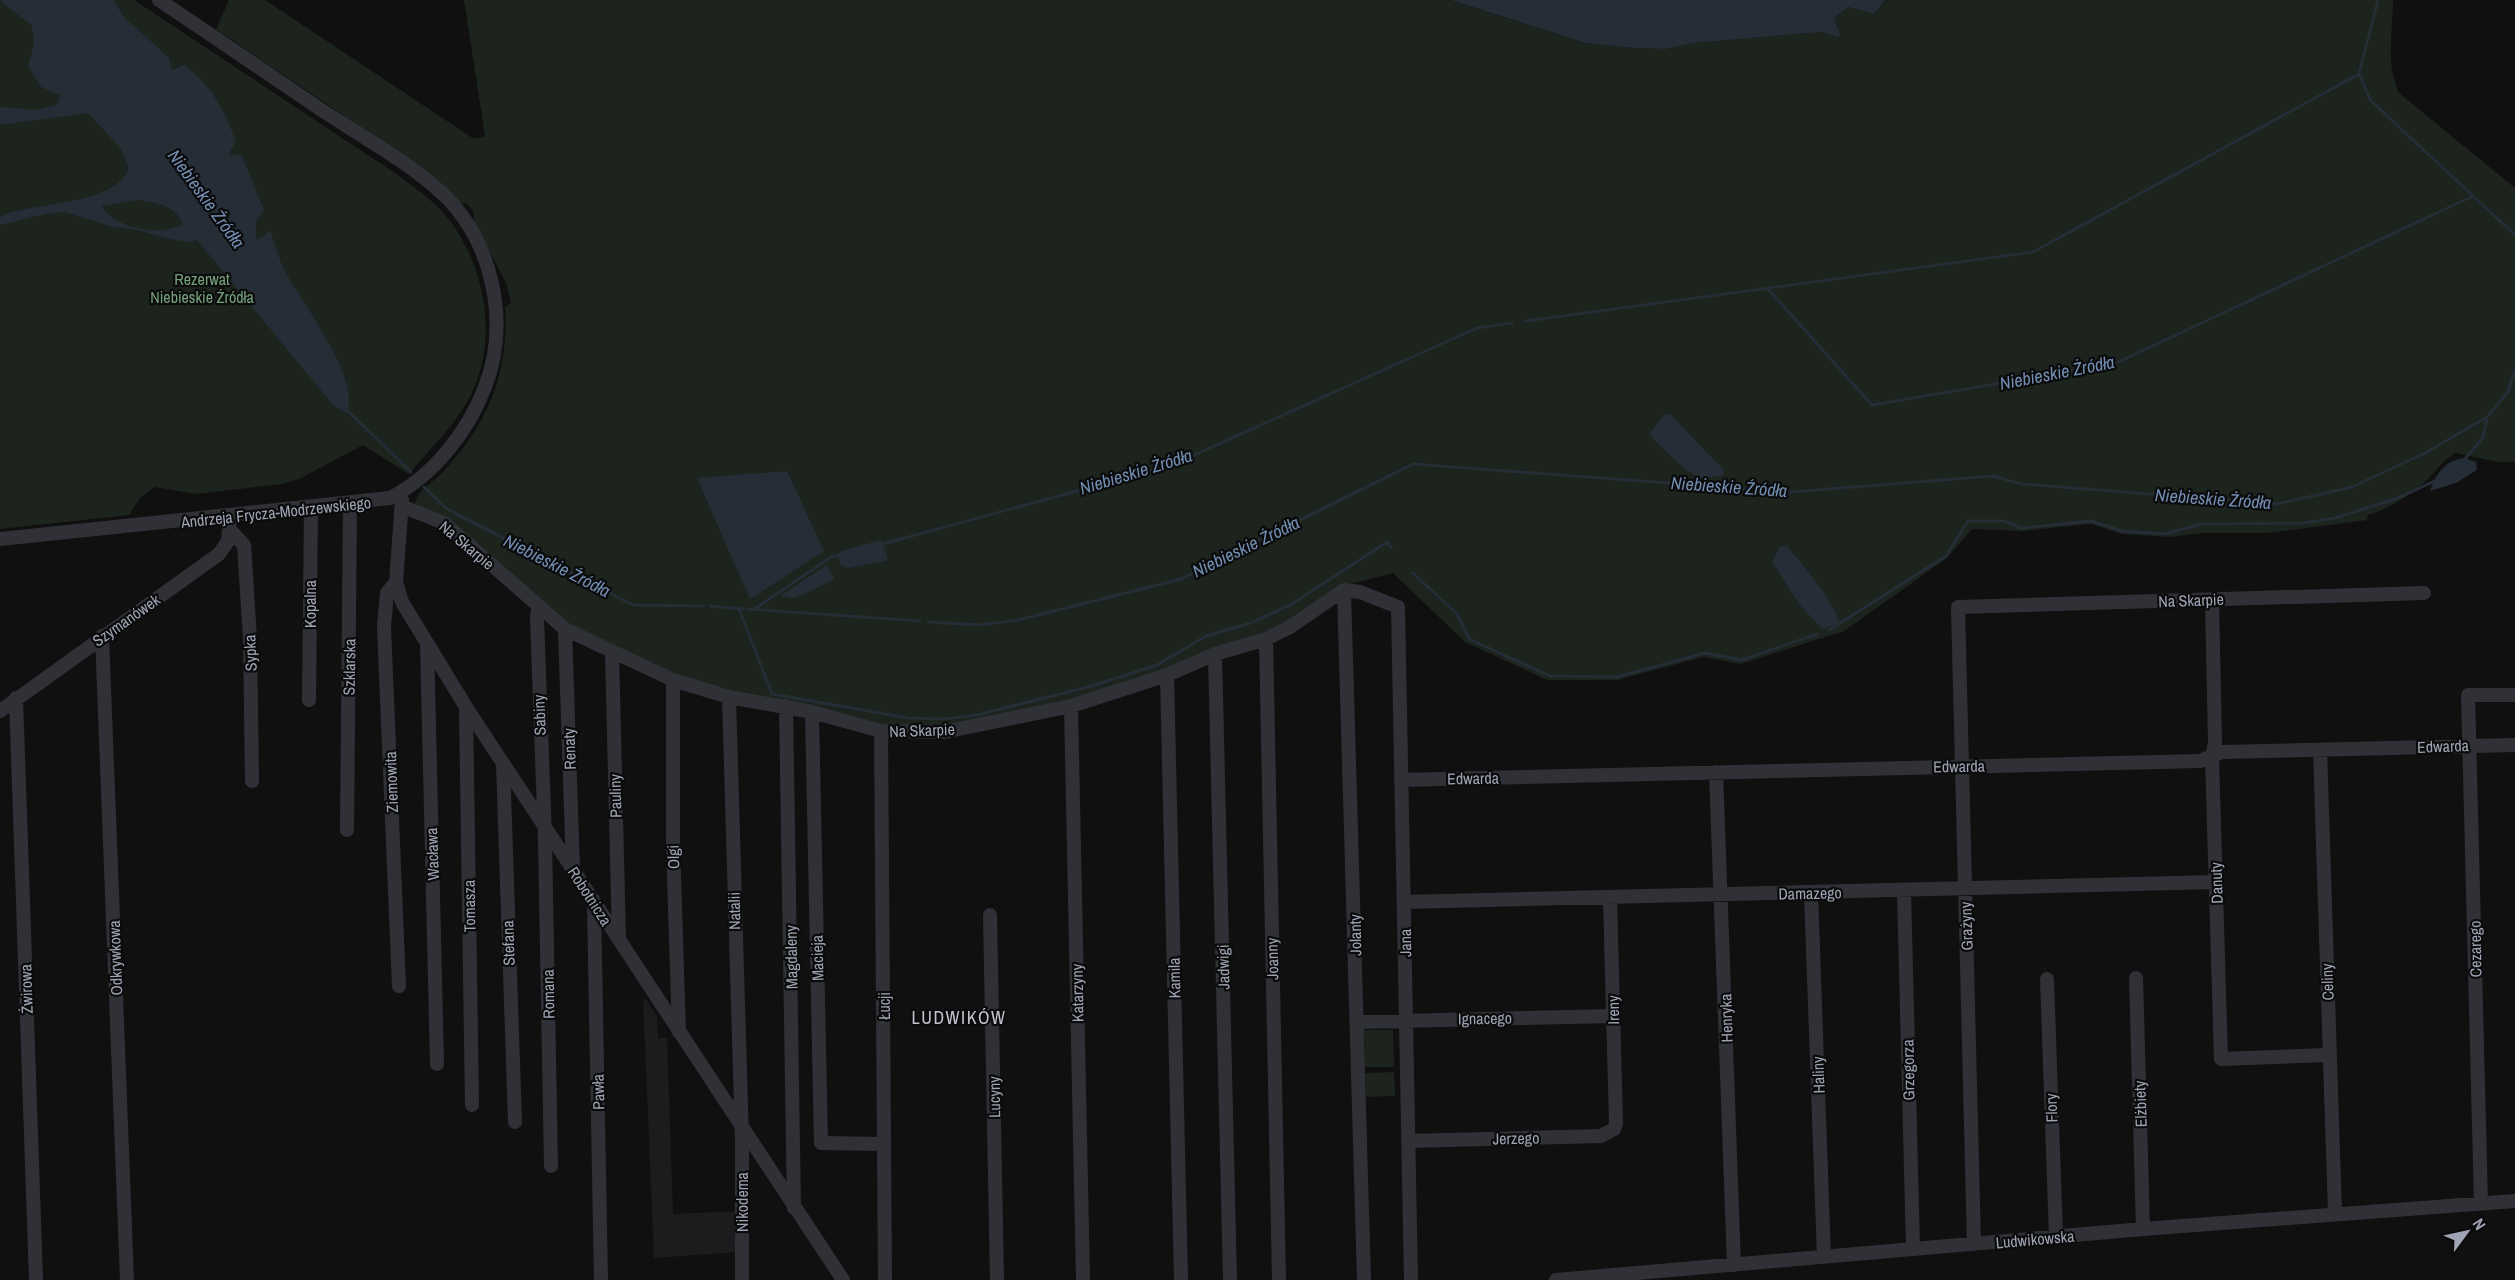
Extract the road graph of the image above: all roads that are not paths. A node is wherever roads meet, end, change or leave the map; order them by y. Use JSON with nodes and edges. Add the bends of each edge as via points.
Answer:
{"nodes":[{"id":1,"x":159,"y":0,"type":"edge"},
{"id":2,"x":401,"y":492,"type":"junction"},
{"id":3,"x":350,"y":504,"type":"junction"},
{"id":4,"x":310,"y":507,"type":"junction"},
{"id":5,"x":404,"y":507,"type":"junction"},
{"id":6,"x":230,"y":523,"type":"junction"},
{"id":7,"x":0,"y":539,"type":"edge"},
{"id":8,"x":396,"y":582,"type":"junction"},
{"id":9,"x":1344,"y":590,"type":"junction"},
{"id":10,"x":2424,"y":593,"type":"dead end"},
{"id":11,"x":2212,"y":600,"type":"junction"},
{"id":12,"x":538,"y":607,"type":"junction"},
{"id":13,"x":1958,"y":607,"type":"joint"},
{"id":14,"x":565,"y":629,"type":"junction"},
{"id":15,"x":102,"y":636,"type":"junction"},
{"id":16,"x":1266,"y":639,"type":"junction"},
{"id":17,"x":427,"y":643,"type":"junction"},
{"id":18,"x":612,"y":651,"type":"junction"},
{"id":19,"x":1215,"y":654,"type":"junction"},
{"id":20,"x":1167,"y":675,"type":"junction"},
{"id":21,"x":673,"y":680,"type":"junction"},
{"id":22,"x":2515,"y":695,"type":"edge"},
{"id":23,"x":729,"y":697,"type":"junction"},
{"id":24,"x":16,"y":699,"type":"junction"},
{"id":25,"x":309,"y":700,"type":"dead end"},
{"id":26,"x":786,"y":706,"type":"junction"},
{"id":27,"x":1071,"y":706,"type":"junction"},
{"id":28,"x":466,"y":707,"type":"junction"},
{"id":29,"x":0,"y":711,"type":"edge"},
{"id":30,"x":812,"y":712,"type":"junction"},
{"id":31,"x":881,"y":731,"type":"junction"},
{"id":32,"x":2515,"y":745,"type":"edge"},
{"id":33,"x":2470,"y":746,"type":"junction"},
{"id":34,"x":2320,"y":750,"type":"junction"},
{"id":35,"x":2212,"y":758,"type":"junction"},
{"id":36,"x":503,"y":763,"type":"junction"},
{"id":37,"x":1962,"y":766,"type":"junction"},
{"id":38,"x":1716,"y":772,"type":"junction"},
{"id":39,"x":1401,"y":780,"type":"junction"},
{"id":40,"x":252,"y":781,"type":"dead end"},
{"id":41,"x":543,"y":824,"type":"junction"},
{"id":42,"x":347,"y":830,"type":"dead end"},
{"id":43,"x":573,"y":870,"type":"junction"},
{"id":44,"x":2216,"y":882,"type":"junction"},
{"id":45,"x":1965,"y":889,"type":"junction"},
{"id":46,"x":1904,"y":891,"type":"junction"},
{"id":47,"x":1811,"y":893,"type":"junction"},
{"id":48,"x":1722,"y":895,"type":"junction"},
{"id":49,"x":1610,"y":898,"type":"junction"},
{"id":50,"x":1404,"y":902,"type":"junction"},
{"id":51,"x":594,"y":903,"type":"junction"},
{"id":52,"x":990,"y":915,"type":"dead end"},
{"id":53,"x":619,"y":941,"type":"junction"},
{"id":54,"x":2136,"y":978,"type":"dead end"},
{"id":55,"x":2047,"y":979,"type":"dead end"},
{"id":56,"x":399,"y":986,"type":"dead end"},
{"id":57,"x":1613,"y":1016,"type":"junction"},
{"id":58,"x":1406,"y":1020,"type":"junction"},
{"id":59,"x":1357,"y":1022,"type":"junction"},
{"id":60,"x":679,"y":1034,"type":"junction"},
{"id":61,"x":2329,"y":1055,"type":"junction"},
{"id":62,"x":437,"y":1064,"type":"dead end"},
{"id":63,"x":472,"y":1105,"type":"dead end"},
{"id":64,"x":515,"y":1122,"type":"dead end"},
{"id":65,"x":1616,"y":1123,"type":"joint"},
{"id":66,"x":739,"y":1125,"type":"junction"},
{"id":67,"x":1408,"y":1141,"type":"junction"},
{"id":68,"x":883,"y":1144,"type":"junction"},
{"id":69,"x":551,"y":1166,"type":"dead end"},
{"id":70,"x":2515,"y":1201,"type":"edge"},
{"id":71,"x":2481,"y":1203,"type":"junction"},
{"id":72,"x":794,"y":1208,"type":"junction"},
{"id":73,"x":2335,"y":1214,"type":"junction"},
{"id":74,"x":2143,"y":1229,"type":"junction"},
{"id":75,"x":2056,"y":1237,"type":"junction"},
{"id":76,"x":1974,"y":1244,"type":"junction"},
{"id":77,"x":1913,"y":1249,"type":"junction"},
{"id":78,"x":1824,"y":1257,"type":"junction"},
{"id":79,"x":1734,"y":1265,"type":"junction"},
{"id":80,"x":36,"y":1280,"type":"edge"},
{"id":81,"x":127,"y":1280,"type":"edge"},
{"id":82,"x":601,"y":1280,"type":"edge"},
{"id":83,"x":742,"y":1280,"type":"edge"},
{"id":84,"x":843,"y":1280,"type":"edge"},
{"id":85,"x":885,"y":1280,"type":"edge"},
{"id":86,"x":997,"y":1280,"type":"edge"},
{"id":87,"x":1083,"y":1280,"type":"edge"},
{"id":88,"x":1181,"y":1280,"type":"edge"},
{"id":89,"x":1230,"y":1280,"type":"edge"},
{"id":90,"x":1279,"y":1280,"type":"edge"},
{"id":91,"x":1364,"y":1280,"type":"edge"},
{"id":92,"x":1411,"y":1280,"type":"edge"},
{"id":93,"x":1556,"y":1280,"type":"edge"}],
"edges":[{"from":1,"to":2,"type":"street","name":"Andrzeja Frycza-Modrzewskiego","via":[[422,178],[452,204],[476,240],[491,281],[496,310],[490,374],[462,432],[435,463]]},
{"from":2,"to":3,"type":"street","name":"Andrzeja Frycza-Modrzewskiego","via":[[379,502]]},
{"from":2,"to":5,"type":"street","name":"Robotnicza"},
{"from":3,"to":4,"type":"street","name":"Andrzeja Frycza-Modrzewskiego"},
{"from":3,"to":42,"type":"street","name":"Szklarska"},
{"from":4,"to":6,"type":"street","name":"Andrzeja Frycza-Modrzewskiego"},
{"from":4,"to":25,"type":"street","name":"Kopalna"},
{"from":5,"to":8,"type":"street","name":"Robotnicza"},
{"from":5,"to":12,"type":"street","name":"Na Skarpie","via":[[444,523]]},
{"from":6,"to":7,"type":"street","name":"Andrzeja Frycza-Modrzewskiego"},
{"from":6,"to":15,"type":"street","name":"Szymanówek","via":[[228,541],[219,554]]},
{"from":6,"to":40,"type":"street","name":"Sypka","via":[[244,545]]},
{"from":8,"to":17,"type":"street","name":"Robotnicza","via":[[402,602]]},
{"from":8,"to":56,"type":"street","name":"Ziemowita","via":[[387,593],[384,627]]},
{"from":9,"to":16,"type":"street","name":"Na Skarpie"},
{"from":9,"to":39,"type":"street","name":"Jana","via":[[1398,607]]},
{"from":9,"to":59,"type":"street","name":"Jolanty"},
{"from":10,"to":11,"type":"street","name":"Na Skarpie"},
{"from":11,"to":13,"type":"street","name":"Na Skarpie"},
{"from":11,"to":35,"type":"street","name":"Danuty"},
{"from":12,"to":14,"type":"street","name":"Na Skarpie"},
{"from":12,"to":41,"type":"street","name":"Sabiny"},
{"from":13,"to":37,"type":"street","name":"Grażyny"},
{"from":14,"to":18,"type":"street","name":"Na Skarpie"},
{"from":14,"to":43,"type":"street","name":"Renaty"},
{"from":15,"to":24,"type":"street","name":"Szymanówek"},
{"from":15,"to":81,"type":"street","name":"Odkrywkowa"},
{"from":16,"to":19,"type":"street","name":"Na Skarpie"},
{"from":16,"to":90,"type":"street","name":"Joanny"},
{"from":17,"to":28,"type":"street","name":"Robotnicza"},
{"from":17,"to":62,"type":"street","name":"Wacława"},
{"from":18,"to":21,"type":"street","name":"Na Skarpie"},
{"from":18,"to":53,"type":"street","name":"Pauliny"},
{"from":19,"to":20,"type":"street","name":"Na Skarpie"},
{"from":19,"to":89,"type":"street","name":"Jadwigi"},
{"from":20,"to":27,"type":"street","name":"Na Skarpie"},
{"from":20,"to":88,"type":"street","name":"Kamila"},
{"from":21,"to":23,"type":"street","name":"Na Skarpie"},
{"from":21,"to":60,"type":"street","name":"Olgi"},
{"from":22,"to":33,"type":"street","name":"Cezarego","via":[[2468,695]]},
{"from":23,"to":26,"type":"street","name":"Na Skarpie"},
{"from":23,"to":66,"type":"street","name":"Natalii"},
{"from":24,"to":29,"type":"street","name":"Szymanówek"},
{"from":24,"to":80,"type":"street","name":"Żwirowa"},
{"from":26,"to":30,"type":"street","name":"Na Skarpie"},
{"from":26,"to":72,"type":"street","name":"Magdaleny"},
{"from":27,"to":31,"type":"street","name":"Na Skarpie","via":[[944,732]]},
{"from":27,"to":87,"type":"street","name":"Katarzyny"},
{"from":28,"to":36,"type":"street","name":"Robotnicza"},
{"from":28,"to":63,"type":"street","name":"Tomasza"},
{"from":30,"to":31,"type":"street","name":"Na Skarpie"},
{"from":30,"to":68,"type":"street","name":"Macieja","via":[[821,1143]]},
{"from":31,"to":68,"type":"street","name":"Łucji"},
{"from":32,"to":33,"type":"street","name":"Edwarda"},
{"from":33,"to":34,"type":"street","name":"Edwarda"},
{"from":33,"to":71,"type":"street","name":"Cezarego"},
{"from":34,"to":35,"type":"street","name":"Edwarda","via":[[2222,752]]},
{"from":34,"to":61,"type":"street","name":"Celiny"},
{"from":35,"to":37,"type":"street","name":"Edwarda"},
{"from":35,"to":44,"type":"street","name":"Danuty"},
{"from":36,"to":41,"type":"street","name":"Robotnicza"},
{"from":36,"to":64,"type":"street","name":"Stefana"},
{"from":37,"to":38,"type":"street","name":"Edwarda"},
{"from":37,"to":45,"type":"street","name":"Grażyny"},
{"from":38,"to":39,"type":"street","name":"Edwarda"},
{"from":38,"to":48,"type":"street","name":"Henryka"},
{"from":39,"to":50,"type":"street","name":"Jana"},
{"from":41,"to":43,"type":"street","name":"Robotnicza"},
{"from":41,"to":69,"type":"street","name":"Romana"},
{"from":43,"to":51,"type":"street","name":"Robotnicza"},
{"from":44,"to":45,"type":"street","name":"Damazego"},
{"from":44,"to":61,"type":"street","name":"Danuty","via":[[2221,1059]]},
{"from":45,"to":46,"type":"street","name":"Damazego"},
{"from":45,"to":76,"type":"street","name":"Grażyny"},
{"from":46,"to":47,"type":"street","name":"Damazego"},
{"from":46,"to":77,"type":"street","name":"Grzegorza"},
{"from":47,"to":48,"type":"street","name":"Damazego"},
{"from":47,"to":78,"type":"street","name":"Haliny"},
{"from":48,"to":49,"type":"street","name":"Damazego"},
{"from":48,"to":79,"type":"street","name":"Henryka"},
{"from":49,"to":50,"type":"street","name":"Damazego"},
{"from":49,"to":57,"type":"street","name":"Ireny"},
{"from":50,"to":58,"type":"street","name":"Jana"},
{"from":51,"to":53,"type":"street","name":"Robotnicza"},
{"from":51,"to":82,"type":"street","name":"Pawła"},
{"from":52,"to":86,"type":"street","name":"Lucyny"},
{"from":53,"to":60,"type":"street","name":"Robotnicza"},
{"from":54,"to":74,"type":"street","name":"Elżbiety"},
{"from":55,"to":75,"type":"street","name":"Flory"},
{"from":57,"to":58,"type":"street","name":"Ignacego"},
{"from":57,"to":65,"type":"street","name":"Ireny"},
{"from":58,"to":59,"type":"street","name":"Ignacego"},
{"from":58,"to":67,"type":"street","name":"Jana"},
{"from":59,"to":91,"type":"street","name":"Jolanty"},
{"from":60,"to":66,"type":"street","name":"Robotnicza"},
{"from":61,"to":73,"type":"street","name":"Celiny"},
{"from":65,"to":67,"type":"street","name":"Jerzego","via":[[1608,1134],[1601,1136]]},
{"from":66,"to":72,"type":"street","name":"Robotnicza"},
{"from":66,"to":83,"type":"street","name":"Nikodema"},
{"from":67,"to":92,"type":"street","name":"Jana"},
{"from":68,"to":85,"type":"street","name":"Łucji"},
{"from":70,"to":71,"type":"street","name":"Ludwikowska"},
{"from":71,"to":73,"type":"street","name":"Ludwikowska"},
{"from":72,"to":84,"type":"street","name":"Robotnicza"},
{"from":73,"to":74,"type":"street","name":"Ludwikowska"},
{"from":74,"to":75,"type":"street","name":"Ludwikowska"},
{"from":75,"to":76,"type":"street","name":"Ludwikowska"},
{"from":76,"to":77,"type":"street","name":"Ludwikowska"},
{"from":77,"to":78,"type":"street","name":"Ludwikowska"},
{"from":78,"to":79,"type":"street","name":"Ludwikowska"},
{"from":79,"to":93,"type":"street","name":"Ludwikowska"}]}
